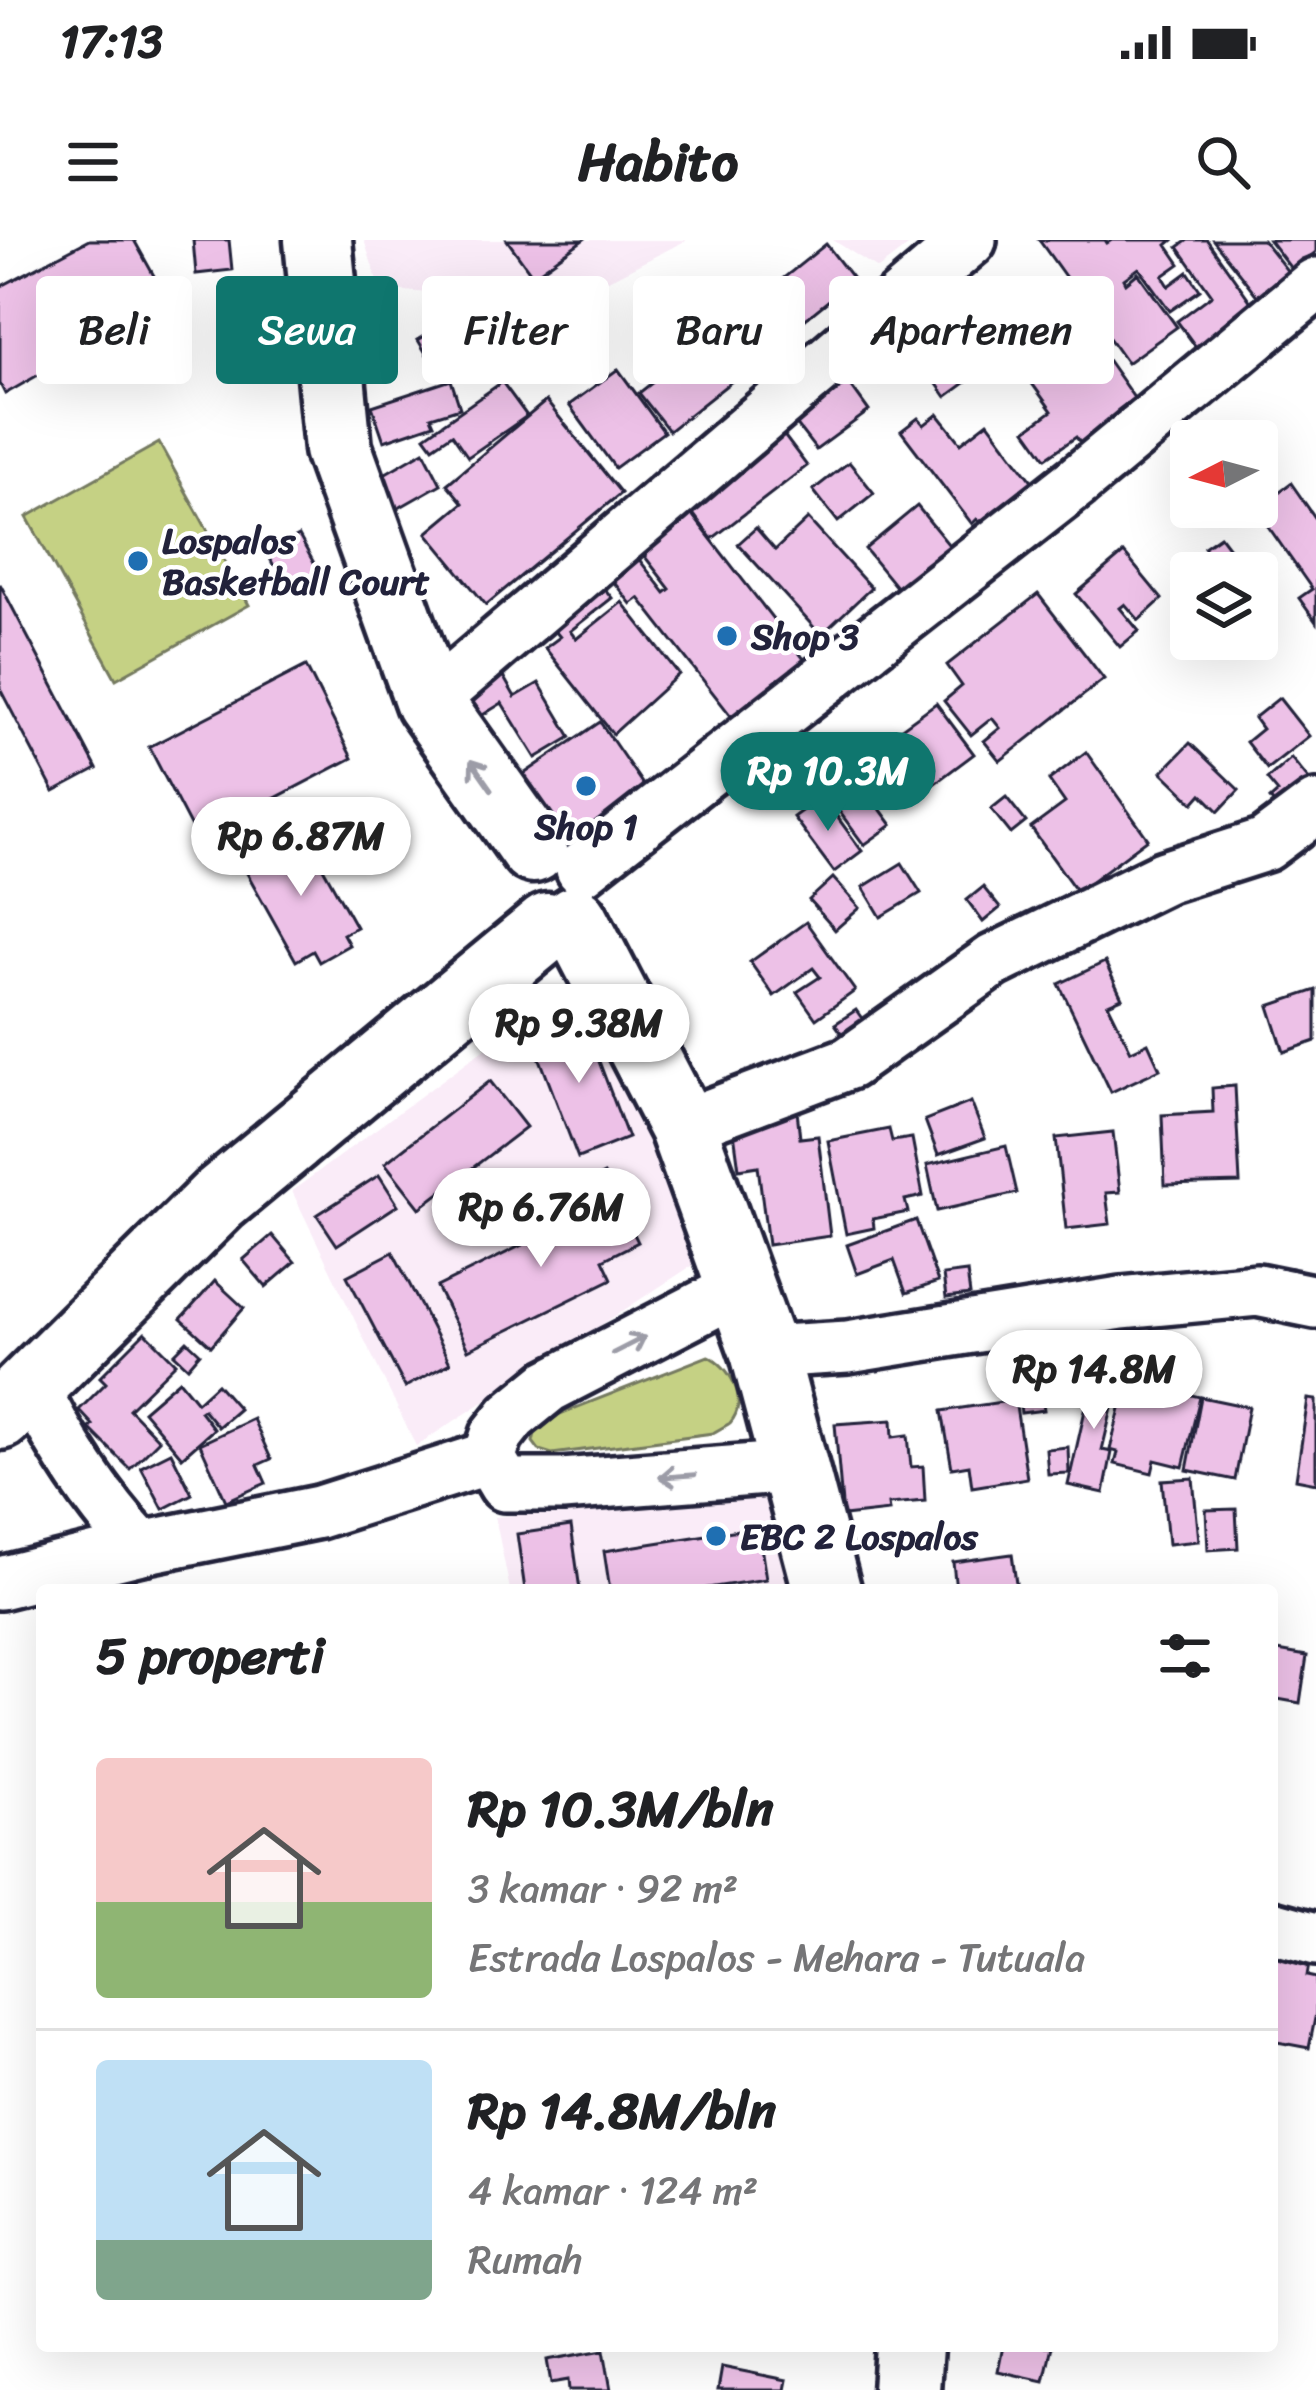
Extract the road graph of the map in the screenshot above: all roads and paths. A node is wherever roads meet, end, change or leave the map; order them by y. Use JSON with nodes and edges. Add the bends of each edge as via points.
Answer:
{"nodes":[{"id":1,"x":318,"y":240,"type":"edge"},
{"id":2,"x":970,"y":240,"type":"edge"},
{"id":3,"x":1316,"y":284,"type":"edge"},
{"id":4,"x":1316,"y":318,"type":"edge"},
{"id":5,"x":429,"y":702,"type":"junction"},
{"id":6,"x":1316,"y":807,"type":"edge"},
{"id":7,"x":557,"y":891,"type":"junction"},
{"id":8,"x":682,"y":1126,"type":"junction"},
{"id":9,"x":739,"y":1288,"type":"junction"},
{"id":10,"x":1316,"y":1302,"type":"edge"},
{"id":11,"x":764,"y":1352,"type":"junction"},
{"id":12,"x":15,"y":1400,"type":"edge"},
{"id":13,"x":489,"y":1458,"type":"junction"},
{"id":14,"x":793,"y":1467,"type":"junction"},
{"id":15,"x":141,"y":1548,"type":"junction"},
{"id":16,"x":0,"y":1583,"type":"edge"},
{"id":17,"x":825,"y":1584,"type":"edge"},
{"id":18,"x":1278,"y":1929,"type":"edge"},
{"id":19,"x":1316,"y":1940,"type":"edge"},
{"id":20,"x":909,"y":2352,"type":"edge"},
{"id":21,"x":906,"y":2390,"type":"edge"}],
"edges":[{"from":1,"to":5,"type":"main road","via":[[338,449]]},
{"from":2,"to":5,"type":"street"},
{"from":3,"to":7,"type":"street"},
{"from":4,"to":7,"type":"street"},
{"from":7,"to":5,"type":"main road","one_way":true},
{"from":6,"to":8,"type":"street","via":[[1265,845],[1165,877],[993,961],[849,1063]]},
{"from":7,"to":8,"type":"main road"},
{"from":7,"to":12,"type":"main road","via":[[218,1200]]},
{"from":8,"to":9,"type":"main road"},
{"from":9,"to":11,"type":"main road"},
{"from":13,"to":9,"type":"street","one_way":true,"via":[[512,1416],[549,1386]]},
{"from":10,"to":11,"type":"street","via":[[1257,1290]]},
{"from":11,"to":14,"type":"main road"},
{"from":12,"to":15,"type":"street","via":[[55,1434]]},
{"from":14,"to":13,"type":"street","one_way":true,"via":[[505,1485]]},
{"from":13,"to":15,"type":"street","via":[[319,1512]]},
{"from":14,"to":17,"type":"main road"},
{"from":15,"to":16,"type":"street"},
{"from":18,"to":19,"type":"street"},
{"from":20,"to":21,"type":"main road"}]}
